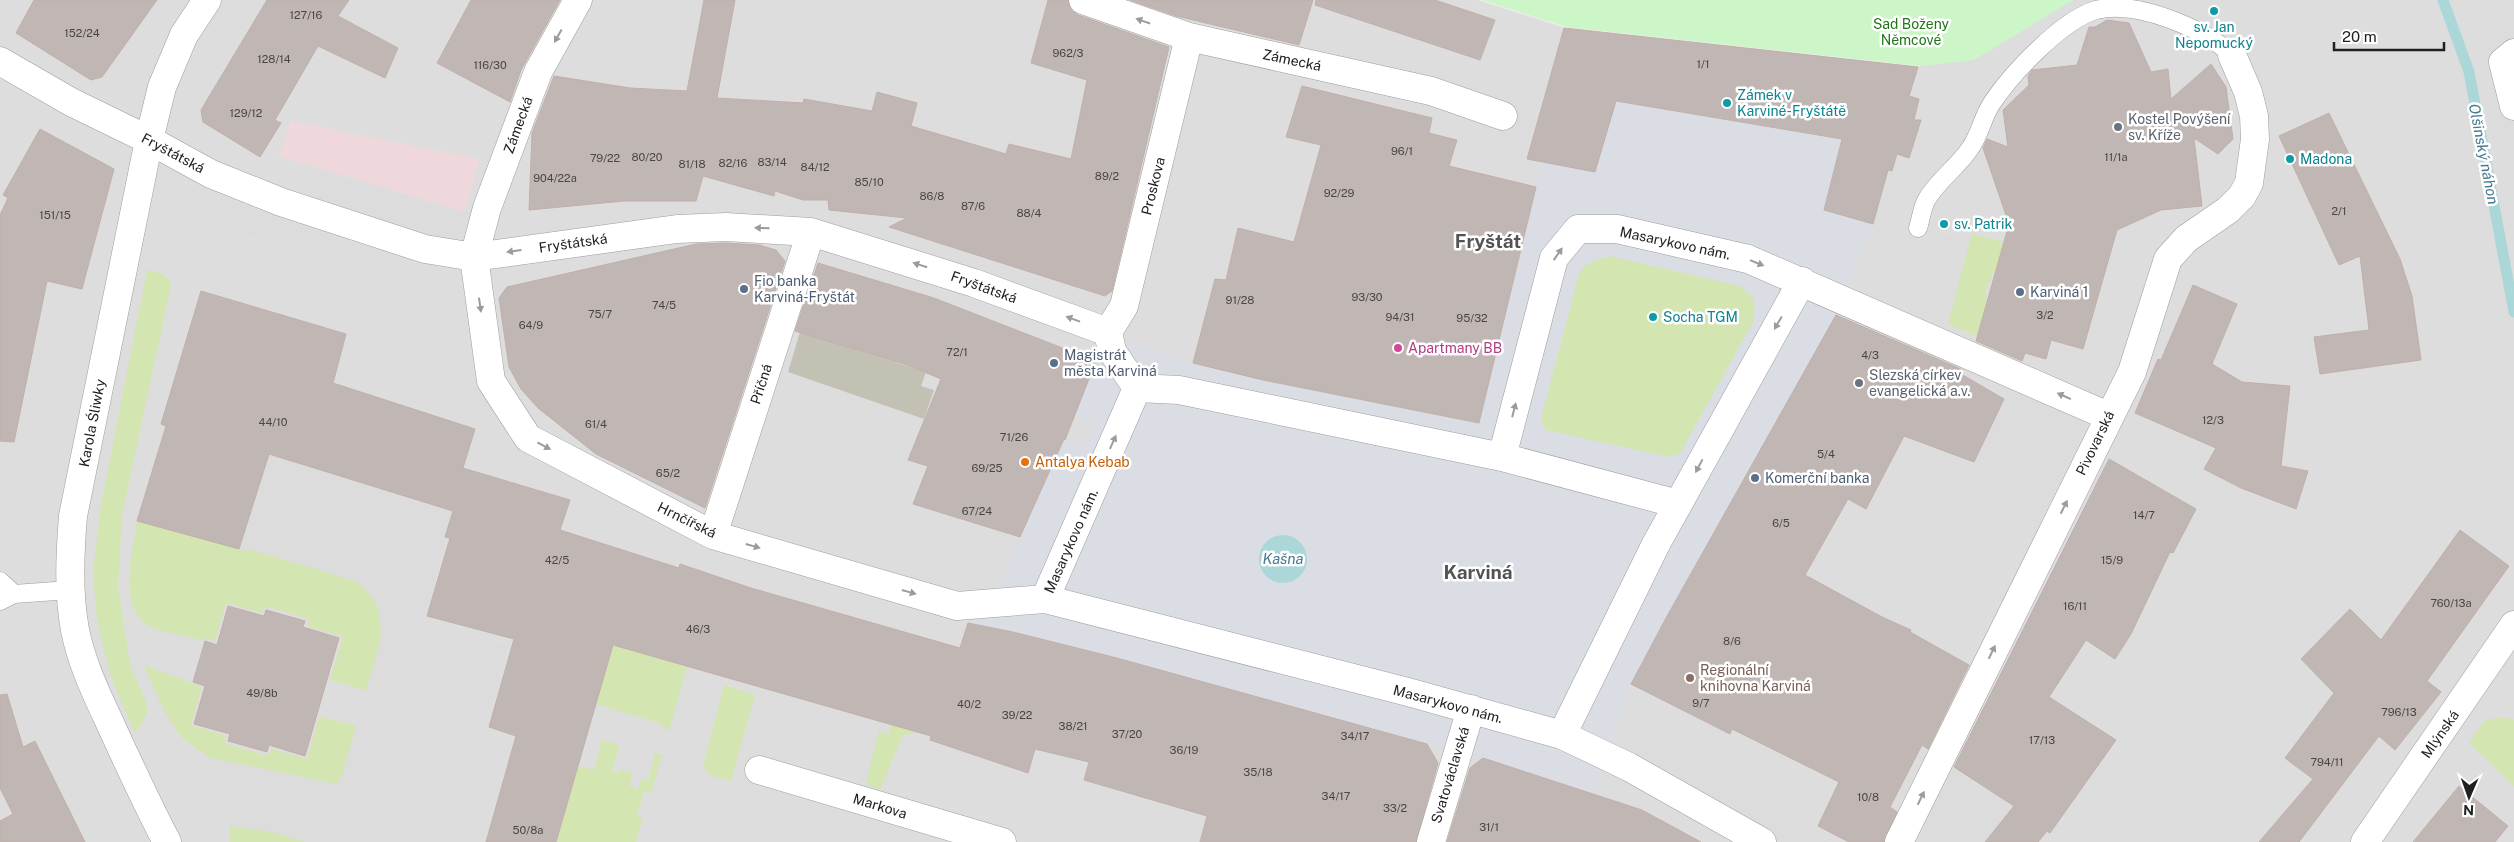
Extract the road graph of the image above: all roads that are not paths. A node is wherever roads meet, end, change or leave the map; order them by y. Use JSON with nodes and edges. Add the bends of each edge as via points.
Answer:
{"nodes":[{"id":1,"x":207,"y":0,"type":"edge"},
{"id":2,"x":578,"y":0,"type":"edge"},
{"id":3,"x":1083,"y":0,"type":"edge"},
{"id":4,"x":1189,"y":37,"type":"junction"},
{"id":5,"x":2514,"y":53,"type":"edge"},
{"id":6,"x":2232,"y":55,"type":"joint"},
{"id":7,"x":0,"y":61,"type":"edge"},
{"id":8,"x":2514,"y":106,"type":"edge"},
{"id":9,"x":1503,"y":116,"type":"dead end"},
{"id":10,"x":149,"y":140,"type":"junction"},
{"id":11,"x":1918,"y":228,"type":"dead end"},
{"id":12,"x":811,"y":232,"type":"junction"},
{"id":13,"x":474,"y":257,"type":"junction"},
{"id":14,"x":1802,"y":281,"type":"junction"},
{"id":15,"x":1108,"y":332,"type":"junction"},
{"id":16,"x":1137,"y":388,"type":"junction"},
{"id":17,"x":2108,"y":416,"type":"junction"},
{"id":18,"x":1502,"y":457,"type":"junction"},
{"id":19,"x":1678,"y":504,"type":"junction"},
{"id":20,"x":713,"y":535,"type":"junction"},
{"id":21,"x":0,"y":581,"type":"edge"},
{"id":22,"x":70,"y":590,"type":"junction"},
{"id":23,"x":7,"y":597,"type":"edge"},
{"id":24,"x":1045,"y":599,"type":"junction"},
{"id":25,"x":2514,"y":625,"type":"edge"},
{"id":26,"x":1470,"y":709,"type":"junction"},
{"id":27,"x":1562,"y":736,"type":"junction"},
{"id":28,"x":759,"y":770,"type":"dead end"},
{"id":29,"x":167,"y":842,"type":"edge"},
{"id":30,"x":1002,"y":842,"type":"edge"},
{"id":31,"x":1430,"y":842,"type":"edge"},
{"id":32,"x":1762,"y":842,"type":"edge"},
{"id":33,"x":1899,"y":842,"type":"edge"},
{"id":34,"x":2365,"y":842,"type":"edge"}],
"edges":[{"from":1,"to":10,"type":"street","name":"Karola Śliwky","via":[[180,44],[162,87]]},
{"from":2,"to":13,"type":"street","name":"Zámecká","one_way":true,"via":[[538,72],[487,208]]},
{"from":4,"to":3,"type":"street","name":"Zámecká","one_way":true},
{"from":4,"to":9,"type":"street","name":"Zámecká","via":[[1431,91]]},
{"from":4,"to":15,"type":"street","name":"Proskova","via":[[1124,306]]},
{"from":5,"to":8,"type":"street","via":[[2503,62]]},
{"from":6,"to":11,"type":"lane","via":[[2196,29],[2134,9],[2096,10],[2080,18],[2047,41],[2011,78],[1992,104],[1972,147],[1927,199]]},
{"from":6,"to":17,"type":"street","name":"Pivovarská","via":[[2254,116],[2255,139],[2249,183],[2228,210],[2186,239],[2168,259],[2132,372]]},
{"from":7,"to":10,"type":"street","name":"Fryštátská","via":[[71,102]]},
{"from":10,"to":13,"type":"street","name":"Fryštátská","via":[[211,174],[281,202],[425,249]]},
{"from":10,"to":22,"type":"street","name":"Karola Śliwky","via":[[73,516]]},
{"from":12,"to":13,"type":"street","name":"Fryštátská","one_way":true,"via":[[726,227],[677,229]]},
{"from":15,"to":12,"type":"street","name":"Fryštátská","one_way":true,"via":[[974,283]]},
{"from":12,"to":20,"type":"street","name":"Příčná"},
{"from":13,"to":20,"type":"street","name":"Hrnčířská","one_way":true,"via":[[491,381],[528,438]]},
{"from":17,"to":14,"type":"street","name":"Masarykovo nám.","one_way":true},
{"from":18,"to":14,"type":"street","name":"Masarykovo nám.","one_way":true,"via":[[1554,258],[1578,229],[1617,229],[1748,259]]},
{"from":14,"to":19,"type":"street","one_way":true},
{"from":15,"to":16,"type":"street","via":[[1112,351]]},
{"from":16,"to":18,"type":"street","via":[[1179,390]]},
{"from":24,"to":16,"type":"street","name":"Masarykovo nám.","one_way":true},
{"from":33,"to":17,"type":"street","name":"Pivovarská","one_way":true},
{"from":18,"to":19,"type":"street"},
{"from":19,"to":27,"type":"street"},
{"from":20,"to":24,"type":"street","name":"Hrnčířská","one_way":true,"via":[[957,606]]},
{"from":21,"to":23,"type":"lane"},
{"from":22,"to":23,"type":"lane"},
{"from":22,"to":29,"type":"street","name":"Karola Śliwky","via":[[75,630],[85,669]]},
{"from":24,"to":26,"type":"street","name":"Masarykovo nám."},
{"from":25,"to":34,"type":"street","name":"Mlýnská"},
{"from":26,"to":27,"type":"street","name":"Masarykovo nám."},
{"from":26,"to":31,"type":"street","name":"Svatováclavská"},
{"from":27,"to":32,"type":"street","name":"Masarykovo nám.","via":[[1629,767]]},
{"from":28,"to":30,"type":"street","name":"Markova"}]}
